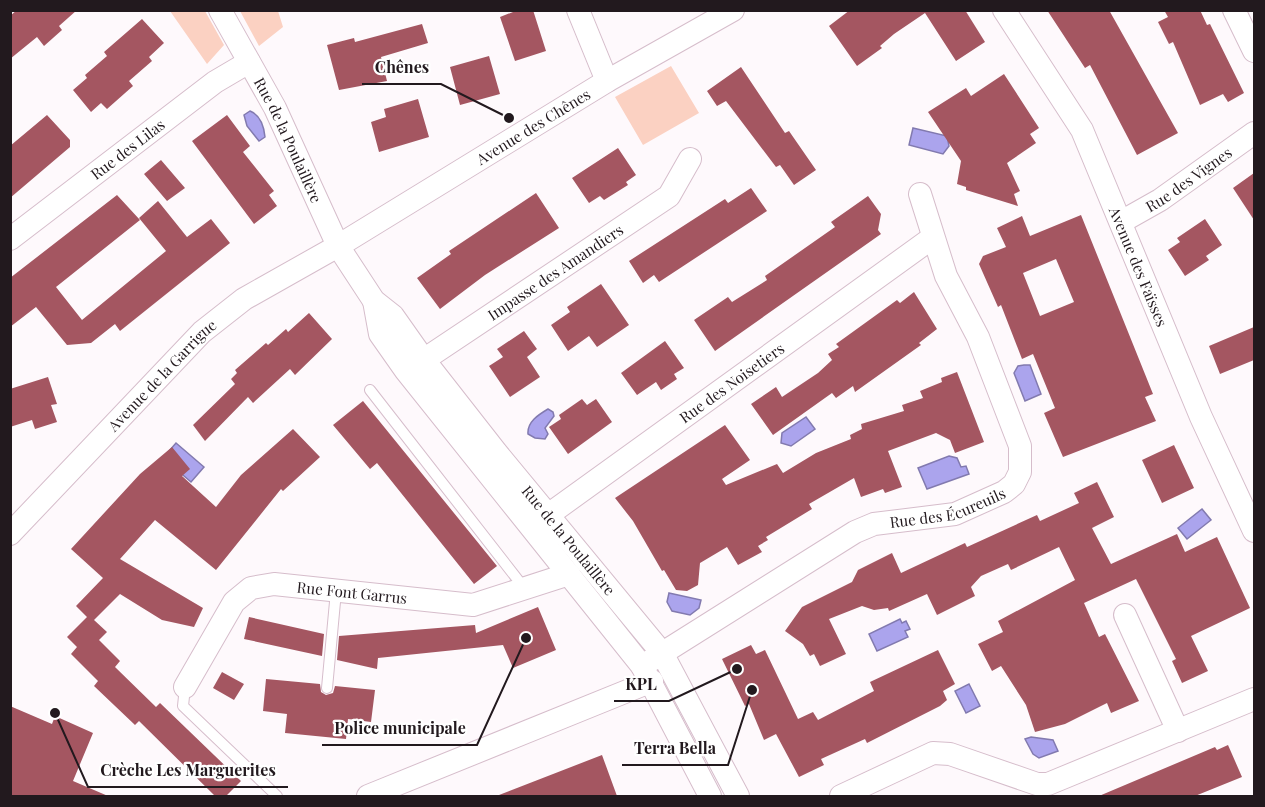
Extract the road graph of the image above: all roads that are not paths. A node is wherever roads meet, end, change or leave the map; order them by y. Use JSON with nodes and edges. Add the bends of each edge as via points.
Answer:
{"nodes":[{"id":1,"x":220,"y":10,"type":"edge"},
{"id":2,"x":578,"y":10,"type":"edge"},
{"id":3,"x":732,"y":10,"type":"edge"},
{"id":4,"x":1004,"y":10,"type":"edge"},
{"id":5,"x":1234,"y":10,"type":"edge"},
{"id":6,"x":1254,"y":51,"type":"edge"},
{"id":7,"x":249,"y":62,"type":"junction"},
{"id":8,"x":607,"y":81,"type":"junction"},
{"id":9,"x":1254,"y":133,"type":"edge"},
{"id":10,"x":690,"y":159,"type":"dead end"},
{"id":11,"x":920,"y":194,"type":"dead end"},
{"id":12,"x":1121,"y":222,"type":"junction"},
{"id":13,"x":932,"y":238,"type":"junction"},
{"id":14,"x":10,"y":239,"type":"edge"},
{"id":15,"x":338,"y":246,"type":"junction"},
{"id":16,"x":415,"y":366,"type":"junction"},
{"id":17,"x":370,"y":390,"type":"dead end"},
{"id":18,"x":549,"y":514,"type":"junction"},
{"id":19,"x":530,"y":528,"type":"junction"},
{"id":20,"x":1254,"y":531,"type":"edge"},
{"id":21,"x":10,"y":534,"type":"edge"},
{"id":22,"x":569,"y":574,"type":"junction"},
{"id":23,"x":525,"y":590,"type":"junction"},
{"id":24,"x":336,"y":591,"type":"junction"},
{"id":25,"x":1125,"y":615,"type":"dead end"},
{"id":26,"x":662,"y":653,"type":"junction"},
{"id":27,"x":647,"y":673,"type":"junction"},
{"id":28,"x":184,"y":687,"type":"joint"},
{"id":29,"x":327,"y":688,"type":"dead end"},
{"id":30,"x":1254,"y":699,"type":"edge"},
{"id":31,"x":1178,"y":731,"type":"junction"},
{"id":32,"x":277,"y":796,"type":"edge"},
{"id":33,"x":368,"y":796,"type":"edge"},
{"id":34,"x":711,"y":796,"type":"edge"},
{"id":35,"x":738,"y":796,"type":"edge"},
{"id":36,"x":842,"y":796,"type":"edge"}],
"edges":[{"from":1,"to":7,"type":"street","name":"Rue de la Poulaillère"},
{"from":2,"to":8,"type":"street"},
{"from":3,"to":8,"type":"street","name":"Avenue des Chênes"},
{"from":4,"to":12,"type":"street","name":"Avenue des Faïsses","via":[[1082,130]]},
{"from":5,"to":6,"type":"street"},
{"from":7,"to":14,"type":"street","name":"Rue des Lilas","via":[[215,82]]},
{"from":7,"to":15,"type":"street","name":"Rue de la Poulaillère","via":[[275,108]]},
{"from":8,"to":15,"type":"street","name":"Avenue des Chênes"},
{"from":9,"to":12,"type":"street","name":"Rue des Vignes","via":[[1160,200]]},
{"from":10,"to":16,"type":"street","name":"Impasse des Amandiers","via":[[669,196]]},
{"from":11,"to":13,"type":"street","name":"Rue des Écureuils"},
{"from":12,"to":20,"type":"street","name":"Avenue des Faïsses","via":[[1201,417]]},
{"from":13,"to":18,"type":"street","name":"Rue des Noisetiers"},
{"from":13,"to":26,"type":"street","name":"Rue des Écureuils","via":[[946,276],[978,337],[1020,446],[1020,472],[1014,484],[955,514],[874,524],[855,532]]},
{"from":15,"to":16,"type":"street","name":"Rue de la Poulaillère","via":[[374,301],[380,334]]},
{"from":15,"to":21,"type":"street","name":"Avenue de la Garrigue","via":[[244,299],[202,333]]},
{"from":16,"to":18,"type":"street","name":"Rue de la Poulaillère"},
{"from":16,"to":19,"type":"street","name":"Rue de la Poulaillère"},
{"from":17,"to":23,"type":"lane"},
{"from":18,"to":19,"type":"street","name":"Rue des Noisetiers"},
{"from":18,"to":26,"type":"street","name":"Rue de la Poulaillère"},
{"from":19,"to":22,"type":"street","name":"Rue de la Poulaillère"},
{"from":22,"to":23,"type":"street","name":"Rue Font Garrus"},
{"from":22,"to":27,"type":"street","name":"Rue de la Poulaillère"},
{"from":23,"to":24,"type":"street","name":"Rue Font Garrus","via":[[461,606]]},
{"from":24,"to":28,"type":"street","name":"Rue Font Garrus","via":[[274,584],[251,588],[234,602]]},
{"from":24,"to":29,"type":"lane"},
{"from":25,"to":31,"type":"street"},
{"from":26,"to":27,"type":"street","name":"Rue des Écureuils"},
{"from":26,"to":35,"type":"street","name":"Rue de la Poulaillère"},
{"from":27,"to":33,"type":"street","name":"Rue des Écureuils"},
{"from":27,"to":34,"type":"street","name":"Rue de la Poulaillère"},
{"from":28,"to":32,"type":"lane","via":[[183,706]]},
{"from":30,"to":31,"type":"street"},
{"from":31,"to":36,"type":"street","via":[[1048,784],[1037,784],[950,754],[933,753]]}]}
